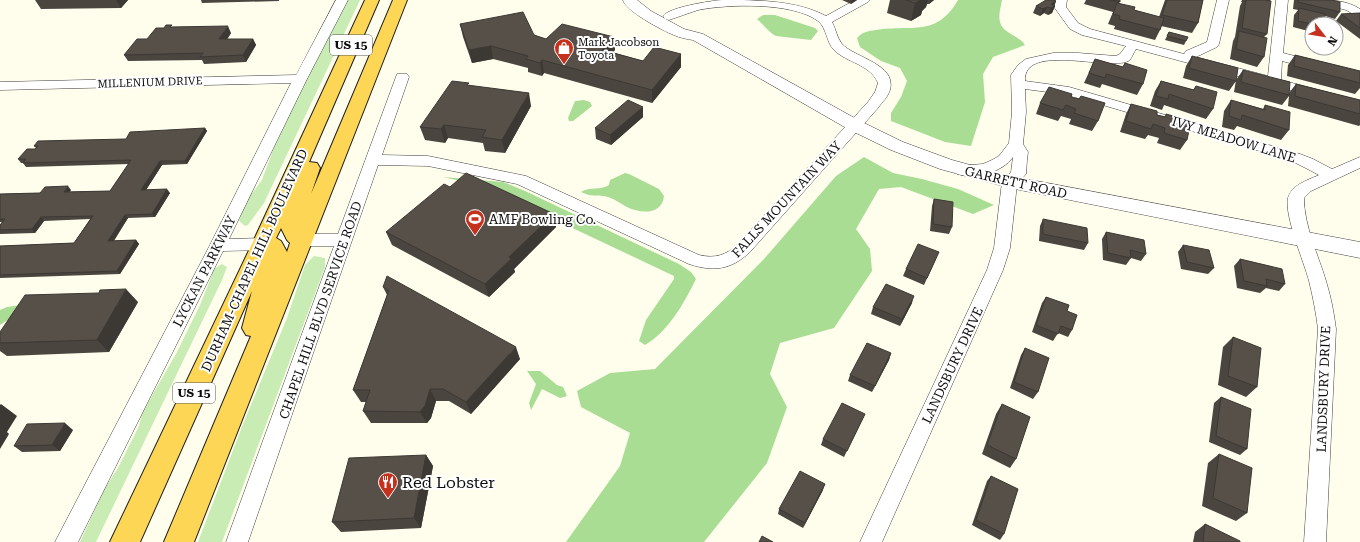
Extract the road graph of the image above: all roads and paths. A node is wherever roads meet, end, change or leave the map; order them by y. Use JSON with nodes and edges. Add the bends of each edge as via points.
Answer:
{"nodes":[{"id":1,"x":342,"y":0,"type":"edge"},
{"id":2,"x":372,"y":0,"type":"edge"},
{"id":3,"x":400,"y":0,"type":"edge"},
{"id":4,"x":629,"y":0,"type":"edge"},
{"id":5,"x":739,"y":0,"type":"edge"},
{"id":6,"x":864,"y":0,"type":"edge"},
{"id":7,"x":1061,"y":0,"type":"edge"},
{"id":8,"x":1223,"y":0,"type":"edge"},
{"id":9,"x":1282,"y":0,"type":"edge"},
{"id":10,"x":1320,"y":0,"type":"edge"},
{"id":11,"x":1360,"y":14,"type":"edge"},
{"id":12,"x":669,"y":16,"type":"junction"},
{"id":13,"x":825,"y":21,"type":"junction"},
{"id":14,"x":698,"y":37,"type":"junction"},
{"id":15,"x":1127,"y":43,"type":"junction"},
{"id":16,"x":1276,"y":55,"type":"junction"},
{"id":17,"x":1189,"y":60,"type":"junction"},
{"id":18,"x":1322,"y":67,"type":"edge"},
{"id":19,"x":402,"y":78,"type":"dead end"},
{"id":20,"x":300,"y":79,"type":"junction"},
{"id":21,"x":1274,"y":82,"type":"junction"},
{"id":22,"x":1018,"y":84,"type":"junction"},
{"id":23,"x":0,"y":86,"type":"edge"},
{"id":24,"x":331,"y":90,"type":"junction"},
{"id":25,"x":1360,"y":105,"type":"edge"},
{"id":26,"x":854,"y":125,"type":"junction"},
{"id":27,"x":1016,"y":144,"type":"junction"},
{"id":28,"x":372,"y":160,"type":"junction"},
{"id":29,"x":1360,"y":162,"type":"edge"},
{"id":30,"x":962,"y":170,"type":"junction"},
{"id":31,"x":1331,"y":175,"type":"junction"},
{"id":32,"x":1010,"y":182,"type":"junction"},
{"id":33,"x":1305,"y":239,"type":"junction"},
{"id":34,"x":302,"y":240,"type":"junction"},
{"id":35,"x":344,"y":240,"type":"junction"},
{"id":36,"x":263,"y":244,"type":"junction"},
{"id":37,"x":218,"y":245,"type":"junction"},
{"id":38,"x":1360,"y":250,"type":"edge"},
{"id":39,"x":232,"y":411,"type":"junction"},
{"id":40,"x":66,"y":542,"type":"edge"},
{"id":41,"x":125,"y":542,"type":"edge"},
{"id":42,"x":179,"y":542,"type":"edge"},
{"id":43,"x":238,"y":542,"type":"edge"},
{"id":44,"x":871,"y":542,"type":"edge"},
{"id":45,"x":1315,"y":542,"type":"edge"}],
"edges":[{"from":1,"to":20,"type":"street","name":"LYCKAN PARKWAY"},
{"from":2,"to":24,"type":"highway","name":"DURHAM-CHAPEL HILL BOULEVARD","number":"US 15"},
{"from":3,"to":34,"type":"highway","number":"US 15"},
{"from":4,"to":12,"type":"street","name":"GARRETT ROAD"},
{"from":4,"to":14,"type":"street","name":"GARRETT ROAD","via":[[646,14],[679,32]]},
{"from":5,"to":12,"type":"street","via":[[696,6]]},
{"from":5,"to":13,"type":"street","via":[[795,8]]},
{"from":6,"to":13,"type":"street"},
{"from":7,"to":15,"type":"street","via":[[1060,7],[1074,26],[1086,32]]},
{"from":8,"to":17,"type":"street","via":[[1213,44],[1190,54]]},
{"from":9,"to":16,"type":"street"},
{"from":10,"to":11,"type":"street","via":[[1350,8]]},
{"from":12,"to":14,"type":"street","name":"GARRETT ROAD","via":[[690,27]]},
{"from":13,"to":26,"type":"street","name":"FALLS MOUNTAIN WAY","via":[[838,47],[875,69],[884,82],[881,96]]},
{"from":14,"to":26,"type":"street","name":"GARRETT ROAD"},
{"from":15,"to":17,"type":"street"},
{"from":15,"to":22,"type":"street","via":[[1125,57],[1114,60],[1055,57],[1036,59],[1022,66]]},
{"from":16,"to":18,"type":"street"},
{"from":16,"to":21,"type":"street"},
{"from":17,"to":21,"type":"street"},
{"from":19,"to":28,"type":"street","name":"CHAPEL HILL BLVD SERVICE ROAD"},
{"from":20,"to":23,"type":"street","name":"MILLENIUM DRIVE"},
{"from":20,"to":37,"type":"street","name":"LYCKAN PARKWAY"},
{"from":21,"to":25,"type":"street"},
{"from":22,"to":27,"type":"street"},
{"from":22,"to":31,"type":"street","name":"IVY MEADOW LANE","via":[[1064,90],[1295,156]]},
{"from":24,"to":34,"type":"highway","via":[[316,149],[290,225],[294,235]]},
{"from":24,"to":36,"type":"highway","name":"DURHAM-CHAPEL HILL BOULEVARD","number":"US 15"},
{"from":26,"to":28,"type":"street","name":"FALLS MOUNTAIN WAY","via":[[735,257],[713,263],[695,260],[521,180],[428,161]]},
{"from":26,"to":30,"type":"street","name":"GARRETT ROAD","via":[[912,153]]},
{"from":27,"to":30,"type":"street","via":[[996,165]]},
{"from":27,"to":32,"type":"street","via":[[1021,152],[1018,174]]},
{"from":28,"to":35,"type":"street","name":"CHAPEL HILL BLVD SERVICE ROAD"},
{"from":29,"to":31,"type":"street"},
{"from":30,"to":32,"type":"street","name":"GARRETT ROAD"},
{"from":31,"to":33,"type":"street","via":[[1306,187],[1298,194],[1296,208]]},
{"from":32,"to":33,"type":"street","name":"GARRETT ROAD"},
{"from":32,"to":44,"type":"street","name":"LANDSBURY DRIVE","via":[[1002,248],[995,270]]},
{"from":33,"to":38,"type":"street","name":"GARRETT ROAD"},
{"from":33,"to":45,"type":"street","name":"LANDSBURY DRIVE","via":[[1321,291],[1327,330]]},
{"from":34,"to":35,"type":"street"},
{"from":34,"to":39,"type":"highway","number":"US 15"},
{"from":35,"to":43,"type":"street","name":"CHAPEL HILL BLVD SERVICE ROAD"},
{"from":36,"to":37,"type":"street"},
{"from":36,"to":39,"type":"highway","via":[[273,246],[276,253]]},
{"from":36,"to":41,"type":"highway","name":"DURHAM-CHAPEL HILL BOULEVARD","number":"US 15"},
{"from":37,"to":40,"type":"street","name":"LYCKAN PARKWAY"},
{"from":39,"to":42,"type":"highway","number":"US 15"}]}
